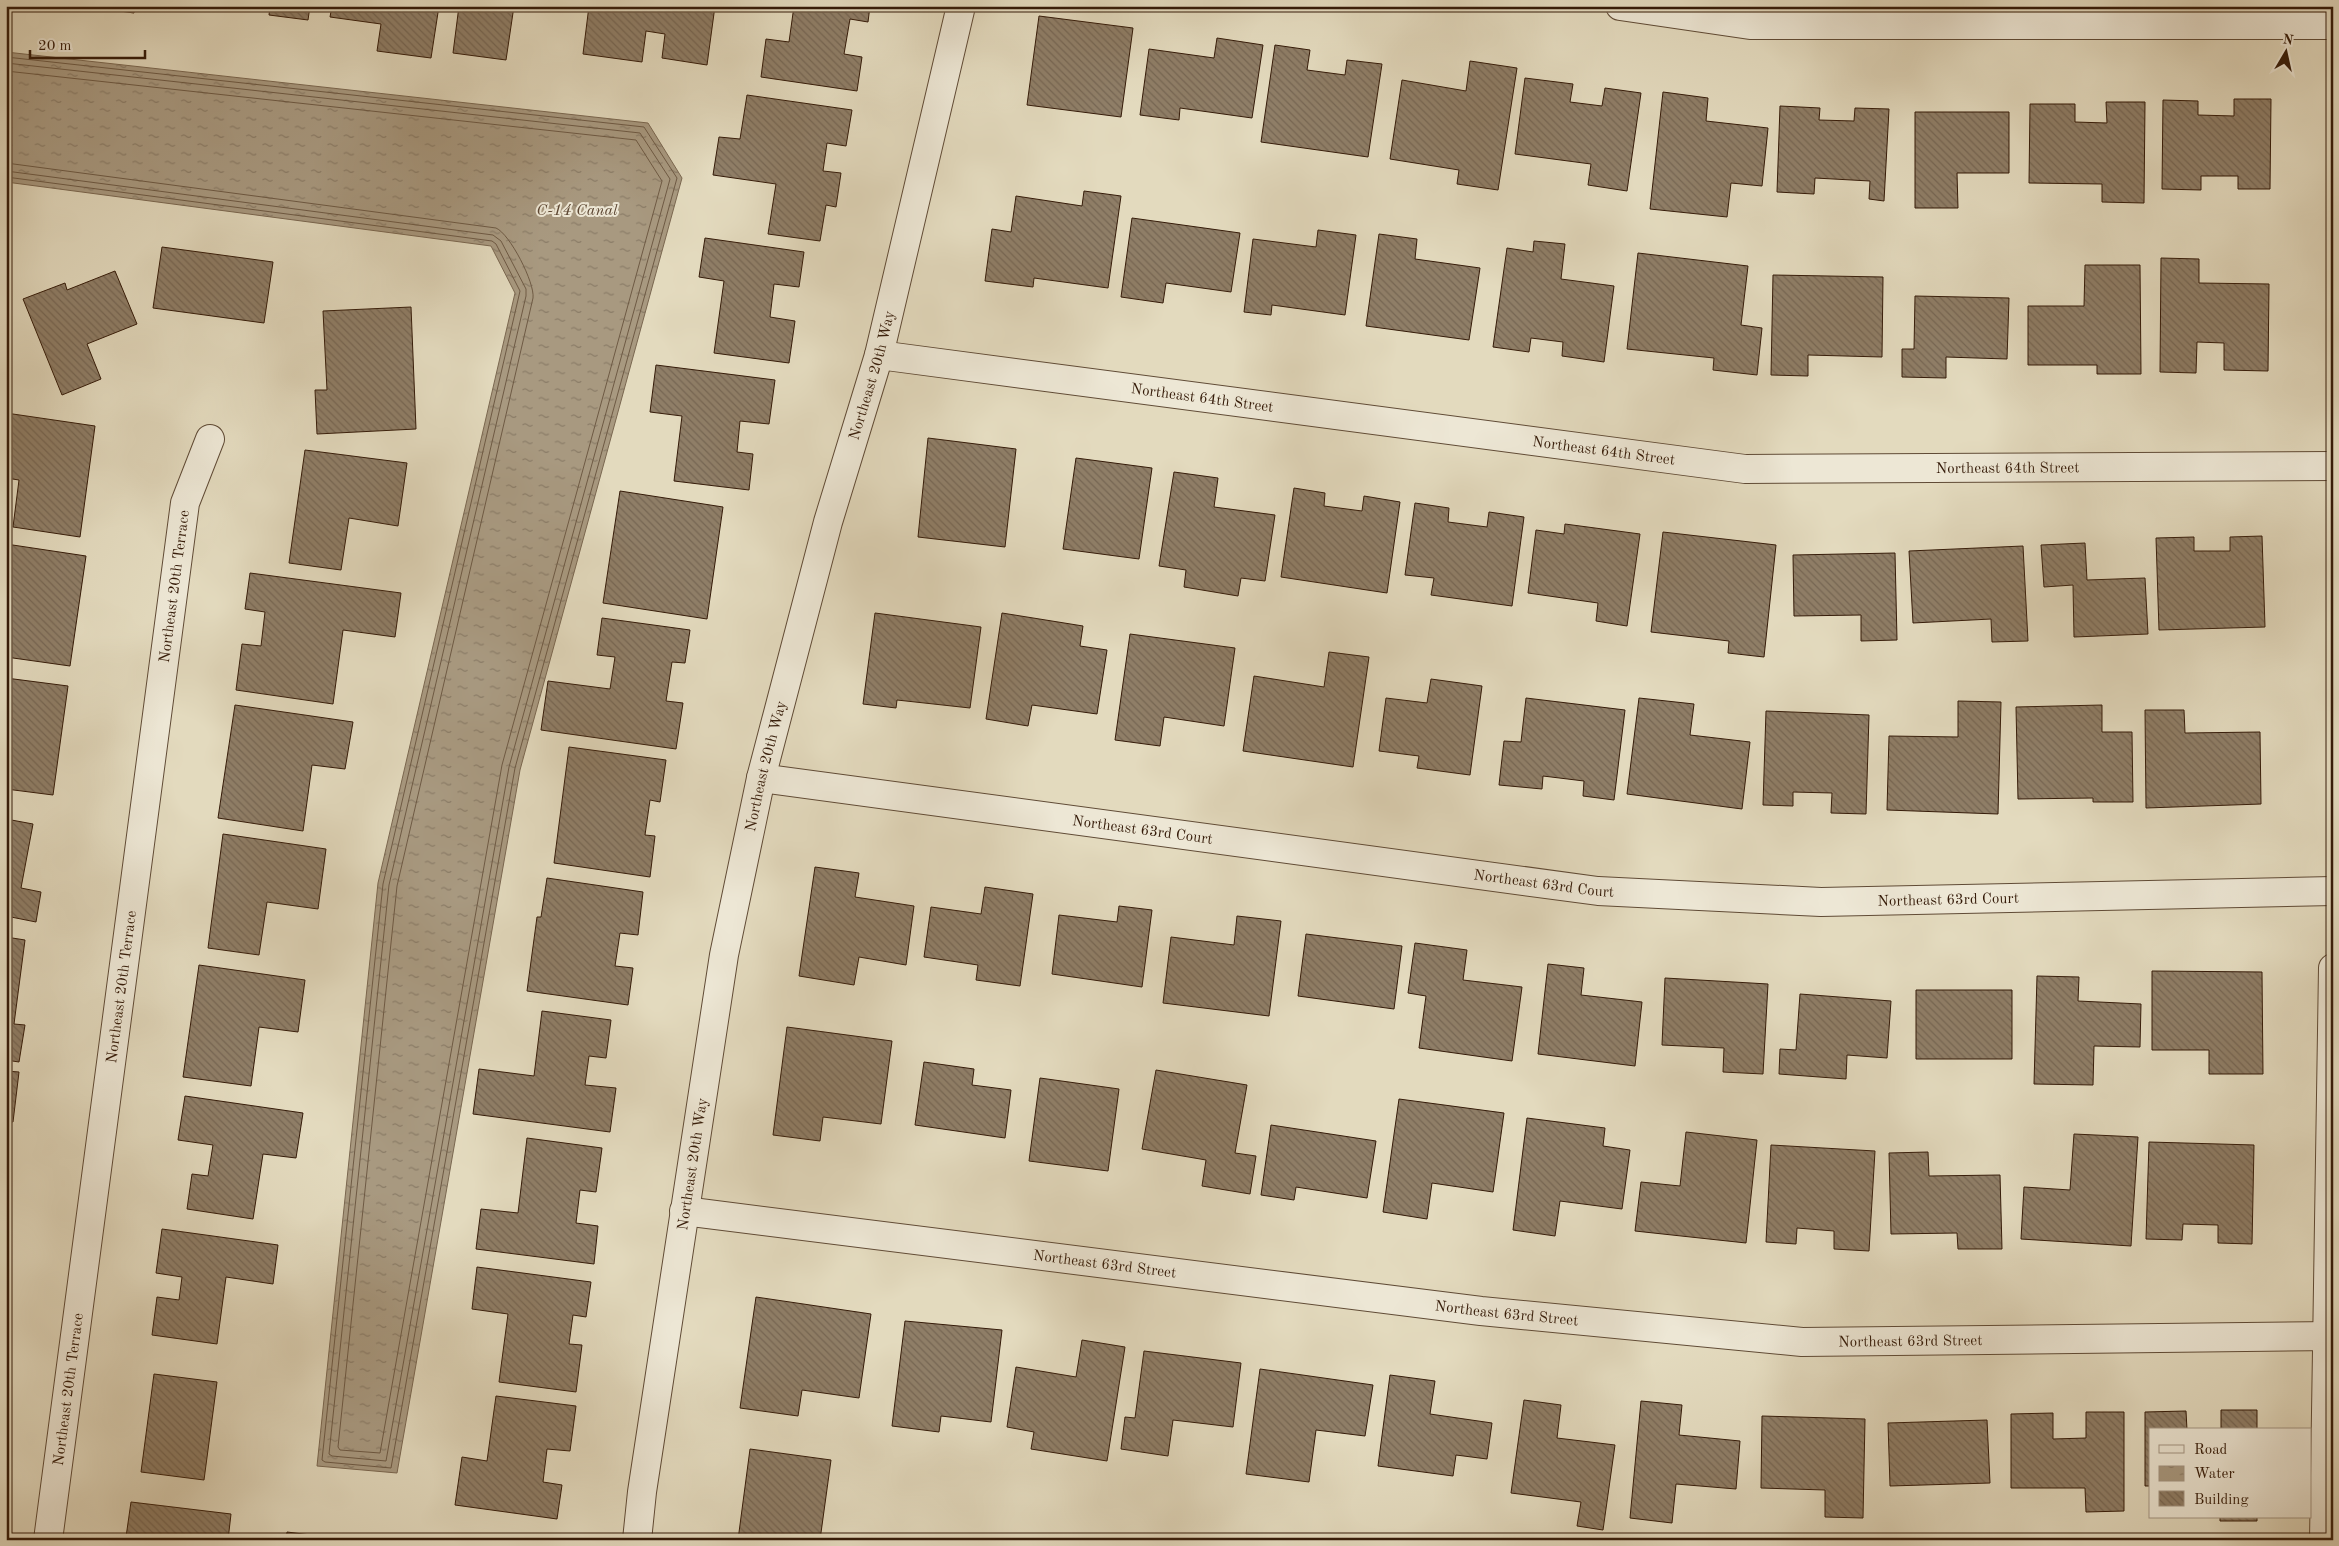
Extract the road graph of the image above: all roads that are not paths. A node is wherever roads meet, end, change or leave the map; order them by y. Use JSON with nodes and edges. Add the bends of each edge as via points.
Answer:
{"nodes":[{"id":1,"x":962,"y":6,"type":"edge"},
{"id":2,"x":1620,"y":6,"type":"edge"},
{"id":3,"x":1920,"y":16,"type":"edge"},
{"id":4,"x":2333,"y":25,"type":"edge"},
{"id":5,"x":879,"y":355,"type":"junction"},
{"id":6,"x":210,"y":438,"type":"dead end"},
{"id":7,"x":2333,"y":466,"type":"edge"},
{"id":8,"x":761,"y":778,"type":"junction"},
{"id":9,"x":2333,"y":891,"type":"edge"},
{"id":10,"x":2333,"y":968,"type":"edge"},
{"id":11,"x":684,"y":1211,"type":"junction"},
{"id":12,"x":2330,"y":1336,"type":"edge"},
{"id":13,"x":48,"y":1540,"type":"edge"},
{"id":14,"x":637,"y":1540,"type":"edge"},
{"id":15,"x":2324,"y":1540,"type":"edge"}],
"edges":[{"from":1,"to":5,"type":"street","name":"Northeast 20th Way"},
{"from":2,"to":3,"type":"street","via":[[1750,25]]},
{"from":3,"to":4,"type":"street"},
{"from":5,"to":7,"type":"street","name":"Northeast 64th Street","via":[[1745,469]]},
{"from":5,"to":8,"type":"street","name":"Northeast 20th Way","via":[[828,522]]},
{"from":6,"to":13,"type":"street","name":"Northeast 20th Terrace","via":[[185,503]]},
{"from":8,"to":9,"type":"street","name":"Northeast 63rd Court","via":[[1598,891],[1821,902]]},
{"from":8,"to":11,"type":"street","name":"Northeast 20th Way","via":[[724,955]]},
{"from":10,"to":12,"type":"street"},
{"from":11,"to":12,"type":"street","name":"Northeast 63rd Street","via":[[1481,1311],[1802,1342]]},
{"from":11,"to":14,"type":"street","name":"Northeast 20th Way"},
{"from":12,"to":15,"type":"street"}]}
